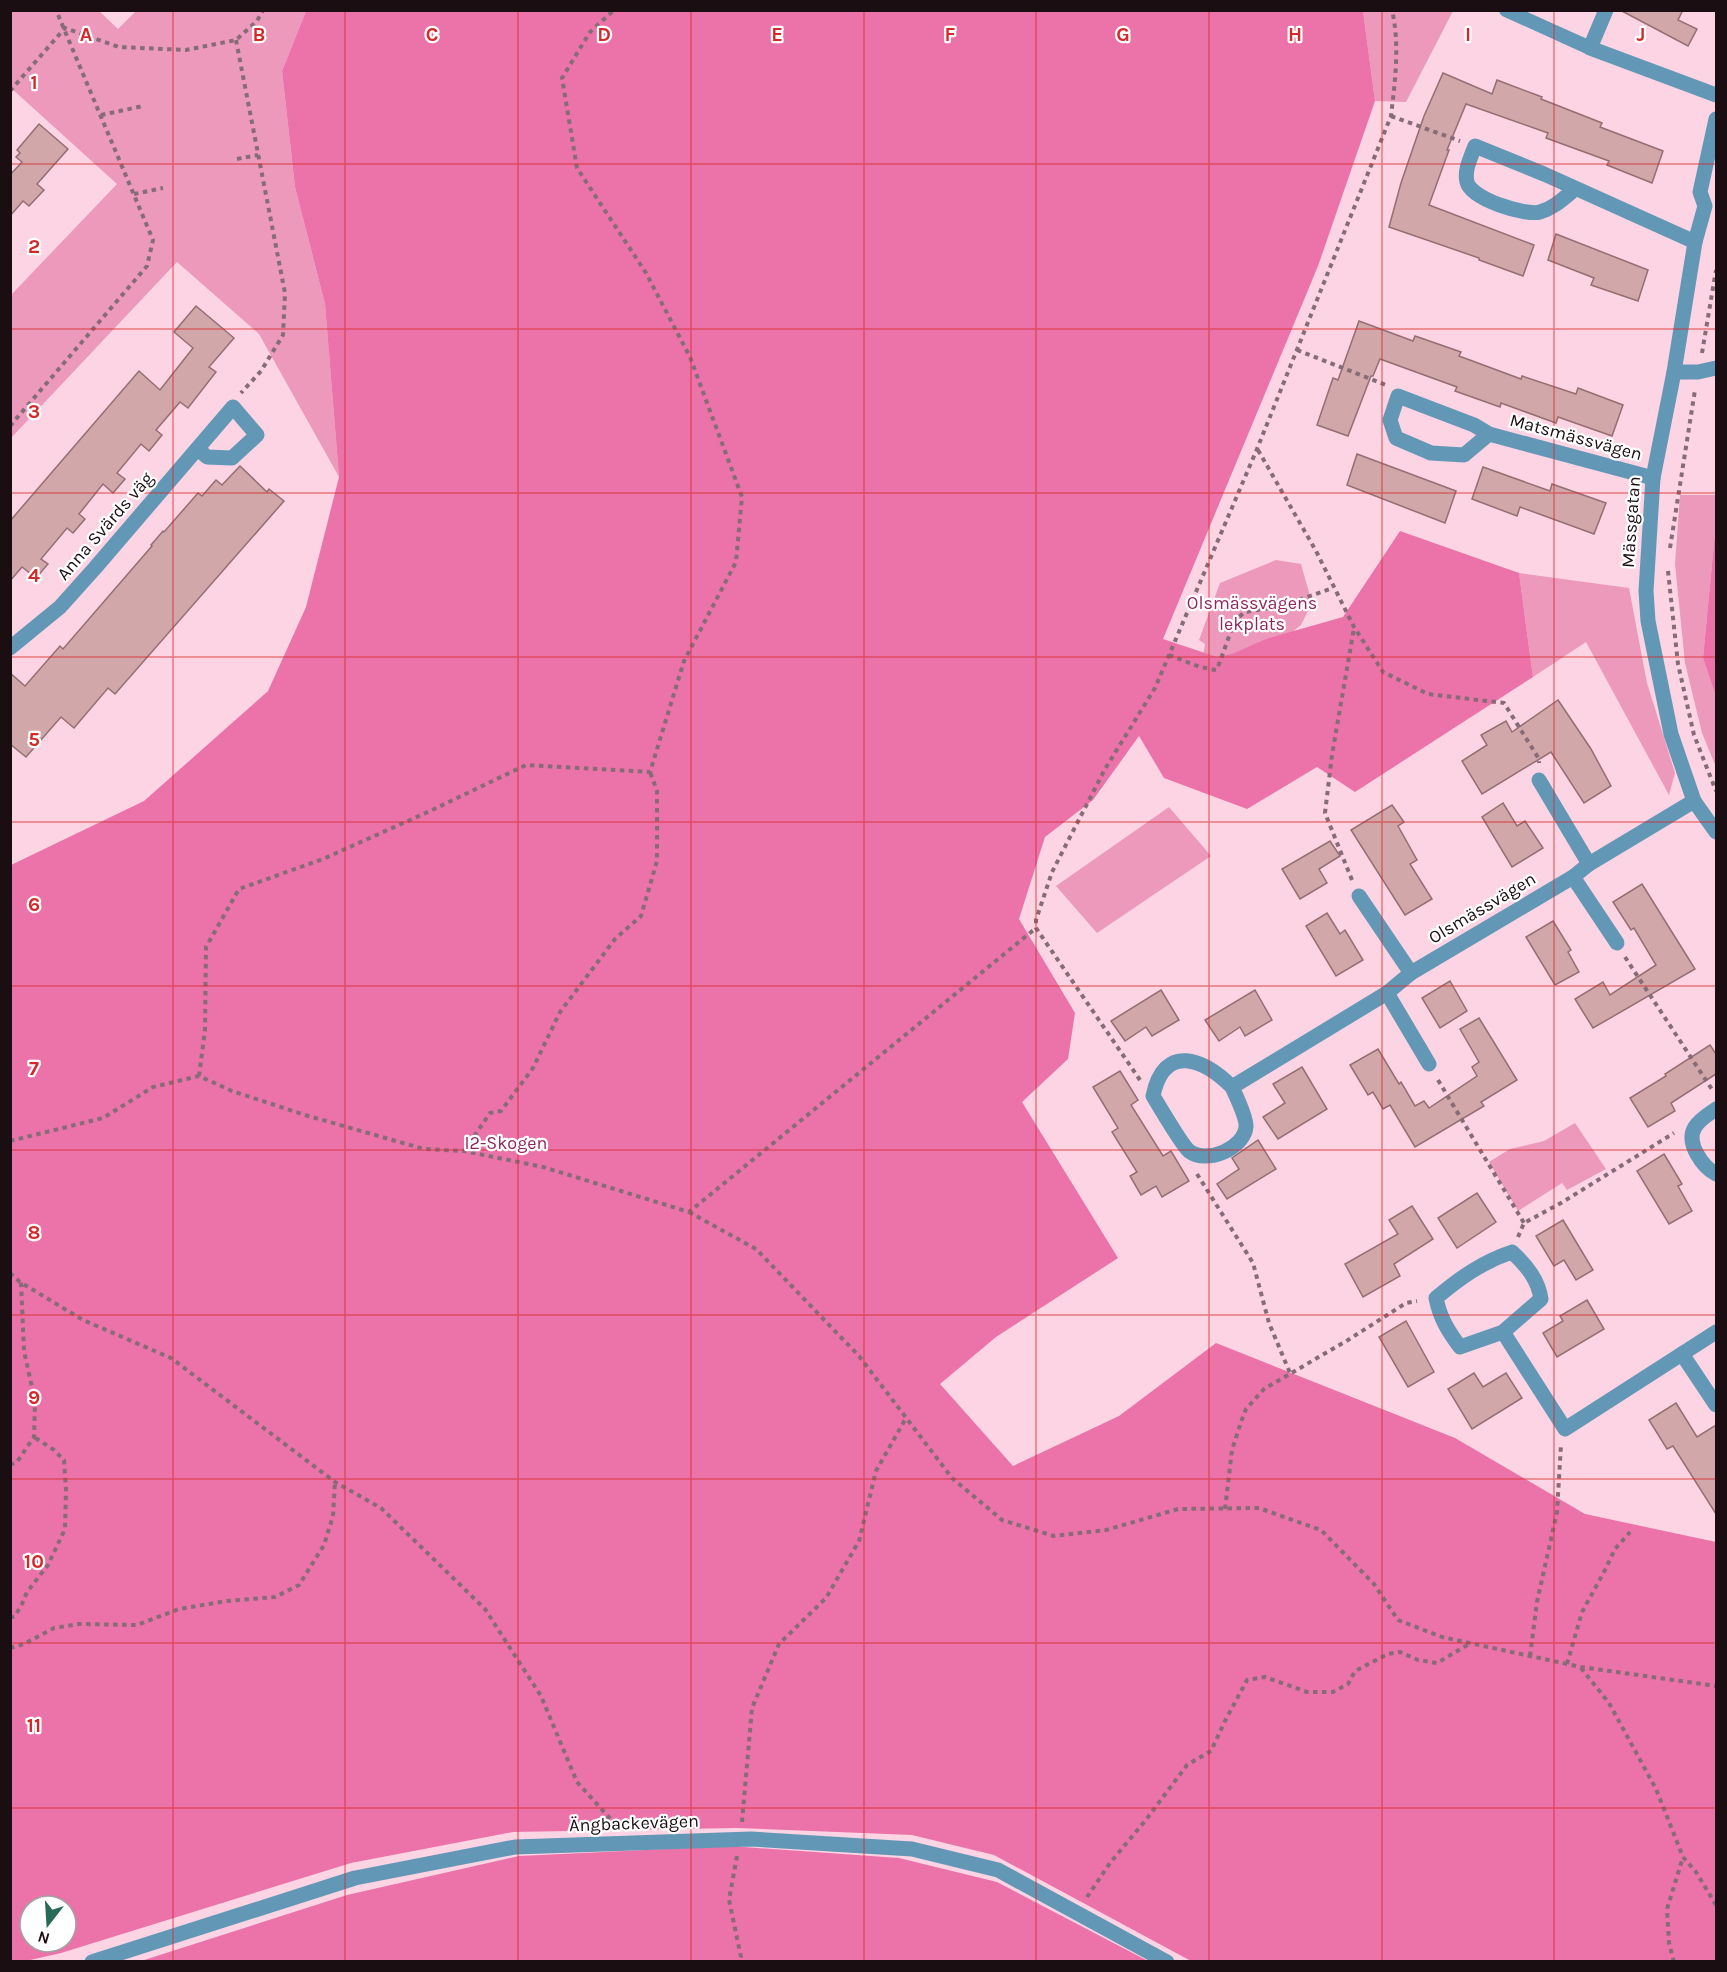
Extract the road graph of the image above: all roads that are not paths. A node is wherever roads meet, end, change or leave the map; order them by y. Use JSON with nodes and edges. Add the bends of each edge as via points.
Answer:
{"nodes":[{"id":1,"x":1506,"y":10,"type":"edge"},
{"id":2,"x":1606,"y":10,"type":"edge"},
{"id":3,"x":1590,"y":48,"type":"junction"},
{"id":4,"x":1716,"y":95,"type":"edge"},
{"id":5,"x":1716,"y":119,"type":"edge"},
{"id":6,"x":1575,"y":189,"type":"junction"},
{"id":7,"x":1711,"y":203,"type":"edge"},
{"id":8,"x":1695,"y":242,"type":"junction"},
{"id":9,"x":1716,"y":368,"type":"edge"},
{"id":10,"x":1674,"y":372,"type":"junction"},
{"id":11,"x":1489,"y":434,"type":"junction"},
{"id":12,"x":198,"y":450,"type":"junction"},
{"id":13,"x":1653,"y":478,"type":"junction"},
{"id":14,"x":10,"y":648,"type":"edge"},
{"id":15,"x":1539,"y":780,"type":"road end"},
{"id":16,"x":1694,"y":801,"type":"junction"},
{"id":17,"x":1716,"y":832,"type":"edge"},
{"id":18,"x":1589,"y":864,"type":"junction"},
{"id":19,"x":1572,"y":877,"type":"junction"},
{"id":20,"x":1359,"y":896,"type":"road end"},
{"id":21,"x":1617,"y":943,"type":"road end"},
{"id":22,"x":1411,"y":973,"type":"junction"},
{"id":23,"x":1387,"y":993,"type":"junction"},
{"id":24,"x":1429,"y":1064,"type":"road end"},
{"id":25,"x":1232,"y":1087,"type":"junction"},
{"id":26,"x":1716,"y":1109,"type":"edge"},
{"id":27,"x":1716,"y":1174,"type":"edge"},
{"id":28,"x":1503,"y":1332,"type":"junction"},
{"id":29,"x":1716,"y":1332,"type":"edge"},
{"id":30,"x":1682,"y":1354,"type":"junction"},
{"id":31,"x":1716,"y":1405,"type":"edge"},
{"id":32,"x":92,"y":1962,"type":"edge"},
{"id":33,"x":1167,"y":1962,"type":"edge"}],
"edges":[{"from":1,"to":3,"type":"lane"},
{"from":2,"to":3,"type":"street"},
{"from":3,"to":4,"type":"street"},
{"from":5,"to":7,"type":"street","name":"Mässgatan","via":[[1700,192]]},
{"from":6,"to":6,"type":"street","via":[[1475,146],[1467,170],[1469,189],[1479,196],[1530,214],[1560,202]]},
{"from":6,"to":8,"type":"street"},
{"from":7,"to":8,"type":"street","name":"Mässgatan"},
{"from":8,"to":10,"type":"street","name":"Mässgatan"},
{"from":9,"to":10,"type":"street"},
{"from":10,"to":13,"type":"street","name":"Mässgatan"},
{"from":11,"to":11,"type":"street","name":"Matsmässvägen","via":[[1398,396],[1390,420],[1396,438],[1431,453],[1464,455]]},
{"from":11,"to":13,"type":"street","name":"Matsmässvägen"},
{"from":12,"to":12,"type":"street","name":"Anna Svärds väg","via":[[233,407],[257,435],[232,458],[207,456]]},
{"from":12,"to":14,"type":"street","name":"Anna Svärds väg","via":[[60,607]]},
{"from":13,"to":16,"type":"street","name":"Mässgatan","via":[[1647,561],[1648,621],[1671,734]]},
{"from":15,"to":18,"type":"street"},
{"from":16,"to":17,"type":"street","name":"Mässgatan"},
{"from":16,"to":18,"type":"street","name":"Olsmässvägen"},
{"from":18,"to":19,"type":"street","name":"Olsmässvägen"},
{"from":19,"to":21,"type":"street"},
{"from":19,"to":22,"type":"street","name":"Olsmässvägen"},
{"from":20,"to":22,"type":"street"},
{"from":22,"to":23,"type":"street","name":"Olsmässvägen"},
{"from":23,"to":24,"type":"street"},
{"from":23,"to":25,"type":"street","name":"Olsmässvägen"},
{"from":25,"to":25,"type":"street","via":[[1246,1125],[1242,1138],[1227,1151],[1213,1155],[1200,1156],[1189,1151],[1153,1096],[1165,1068],[1177,1061],[1207,1066]]},
{"from":26,"to":27,"type":"street","via":[[1693,1129],[1692,1142],[1706,1168]]},
{"from":28,"to":28,"type":"street","via":[[1541,1299],[1539,1286],[1512,1252],[1466,1274],[1436,1298],[1447,1330],[1460,1347]]},
{"from":28,"to":30,"type":"street","via":[[1565,1430]]},
{"from":29,"to":30,"type":"street"},
{"from":30,"to":31,"type":"street"},
{"from":32,"to":33,"type":"street","name":"Ängbackevägen","via":[[355,1878],[515,1847],[740,1840],[912,1849],[998,1870]]}]}
